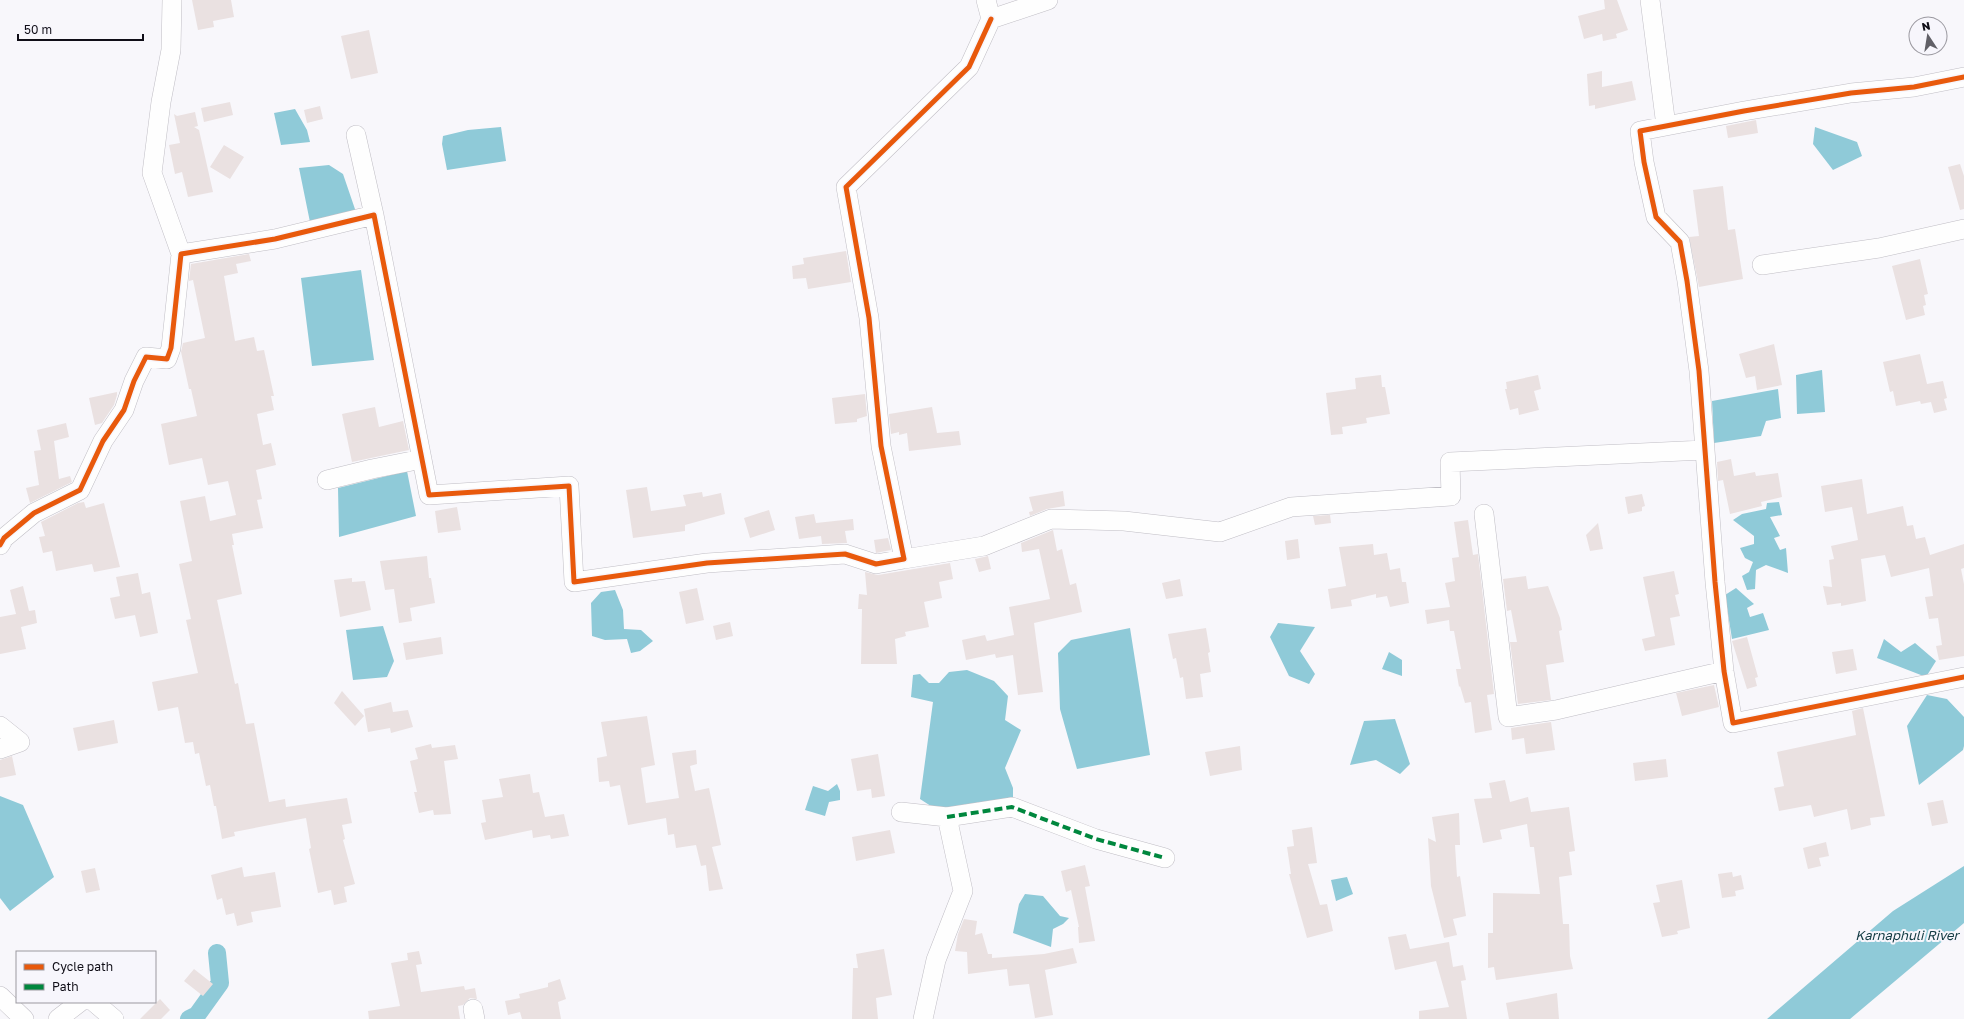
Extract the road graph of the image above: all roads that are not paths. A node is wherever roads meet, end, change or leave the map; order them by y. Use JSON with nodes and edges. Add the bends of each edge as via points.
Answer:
{"nodes":[{"id":1,"x":172,"y":0,"type":"edge"},
{"id":2,"x":986,"y":0,"type":"edge"},
{"id":3,"x":1048,"y":0,"type":"edge"},
{"id":4,"x":1650,"y":0,"type":"edge"},
{"id":5,"x":991,"y":19,"type":"junction"},
{"id":6,"x":1964,"y":76,"type":"edge"},
{"id":7,"x":1666,"y":126,"type":"junction"},
{"id":8,"x":356,"y":135,"type":"dead end"},
{"id":9,"x":374,"y":215,"type":"junction"},
{"id":10,"x":1964,"y":229,"type":"edge"},
{"id":11,"x":181,"y":254,"type":"junction"},
{"id":12,"x":1762,"y":265,"type":"dead end"},
{"id":13,"x":1704,"y":450,"type":"junction"},
{"id":14,"x":422,"y":459,"type":"junction"},
{"id":15,"x":327,"y":480,"type":"dead end"},
{"id":16,"x":1484,"y":514,"type":"dead end"},
{"id":17,"x":0,"y":545,"type":"edge"},
{"id":18,"x":904,"y":559,"type":"junction"},
{"id":19,"x":1724,"y":671,"type":"junction"},
{"id":20,"x":1964,"y":677,"type":"edge"},
{"id":21,"x":0,"y":726,"type":"edge"},
{"id":22,"x":0,"y":749,"type":"edge"},
{"id":23,"x":901,"y":812,"type":"dead end"},
{"id":24,"x":947,"y":817,"type":"junction"},
{"id":25,"x":1165,"y":858,"type":"dead end"},
{"id":26,"x":0,"y":996,"type":"edge"},
{"id":27,"x":79,"y":1003,"type":"edge"},
{"id":28,"x":95,"y":1003,"type":"edge"},
{"id":29,"x":24,"y":1019,"type":"edge"},
{"id":30,"x":58,"y":1019,"type":"edge"},
{"id":31,"x":114,"y":1019,"type":"edge"},
{"id":32,"x":923,"y":1019,"type":"edge"}],
"edges":[{"from":1,"to":11,"type":"street","via":[[171,50],[161,102],[152,174]]},
{"from":2,"to":5,"type":"street"},
{"from":3,"to":5,"type":"street"},
{"from":4,"to":7,"type":"street"},
{"from":5,"to":18,"type":"street","via":[[969,67],[846,187],[869,318],[882,446]]},
{"from":6,"to":7,"type":"street","via":[[1914,87],[1828,97]]},
{"from":7,"to":13,"type":"street","via":[[1640,131],[1656,218],[1680,242],[1699,371]]},
{"from":8,"to":9,"type":"street"},
{"from":9,"to":11,"type":"street","via":[[275,239]]},
{"from":9,"to":14,"type":"street"},
{"from":10,"to":12,"type":"street","via":[[1879,248]]},
{"from":11,"to":17,"type":"street","via":[[171,348],[167,359],[146,357],[124,410],[103,441],[80,490],[34,513],[4,538]]},
{"from":13,"to":18,"type":"street","via":[[1450,462],[1451,496],[1290,507],[1220,532],[1124,520],[1050,519],[984,546]]},
{"from":13,"to":19,"type":"street"},
{"from":14,"to":15,"type":"street"},
{"from":14,"to":18,"type":"street","via":[[429,495],[569,486],[574,582],[722,562],[845,554],[876,564]]},
{"from":16,"to":19,"type":"street","via":[[1508,717],[1556,710]]},
{"from":19,"to":20,"type":"street","via":[[1733,723]]},
{"from":21,"to":22,"type":"street","via":[[20,742]]},
{"from":23,"to":24,"type":"street"},
{"from":24,"to":25,"type":"street","via":[[1012,806],[1096,839]]},
{"from":24,"to":32,"type":"street","via":[[963,891],[936,960]]},
{"from":26,"to":29,"type":"street"},
{"from":27,"to":30,"type":"street"},
{"from":28,"to":31,"type":"street"}]}
